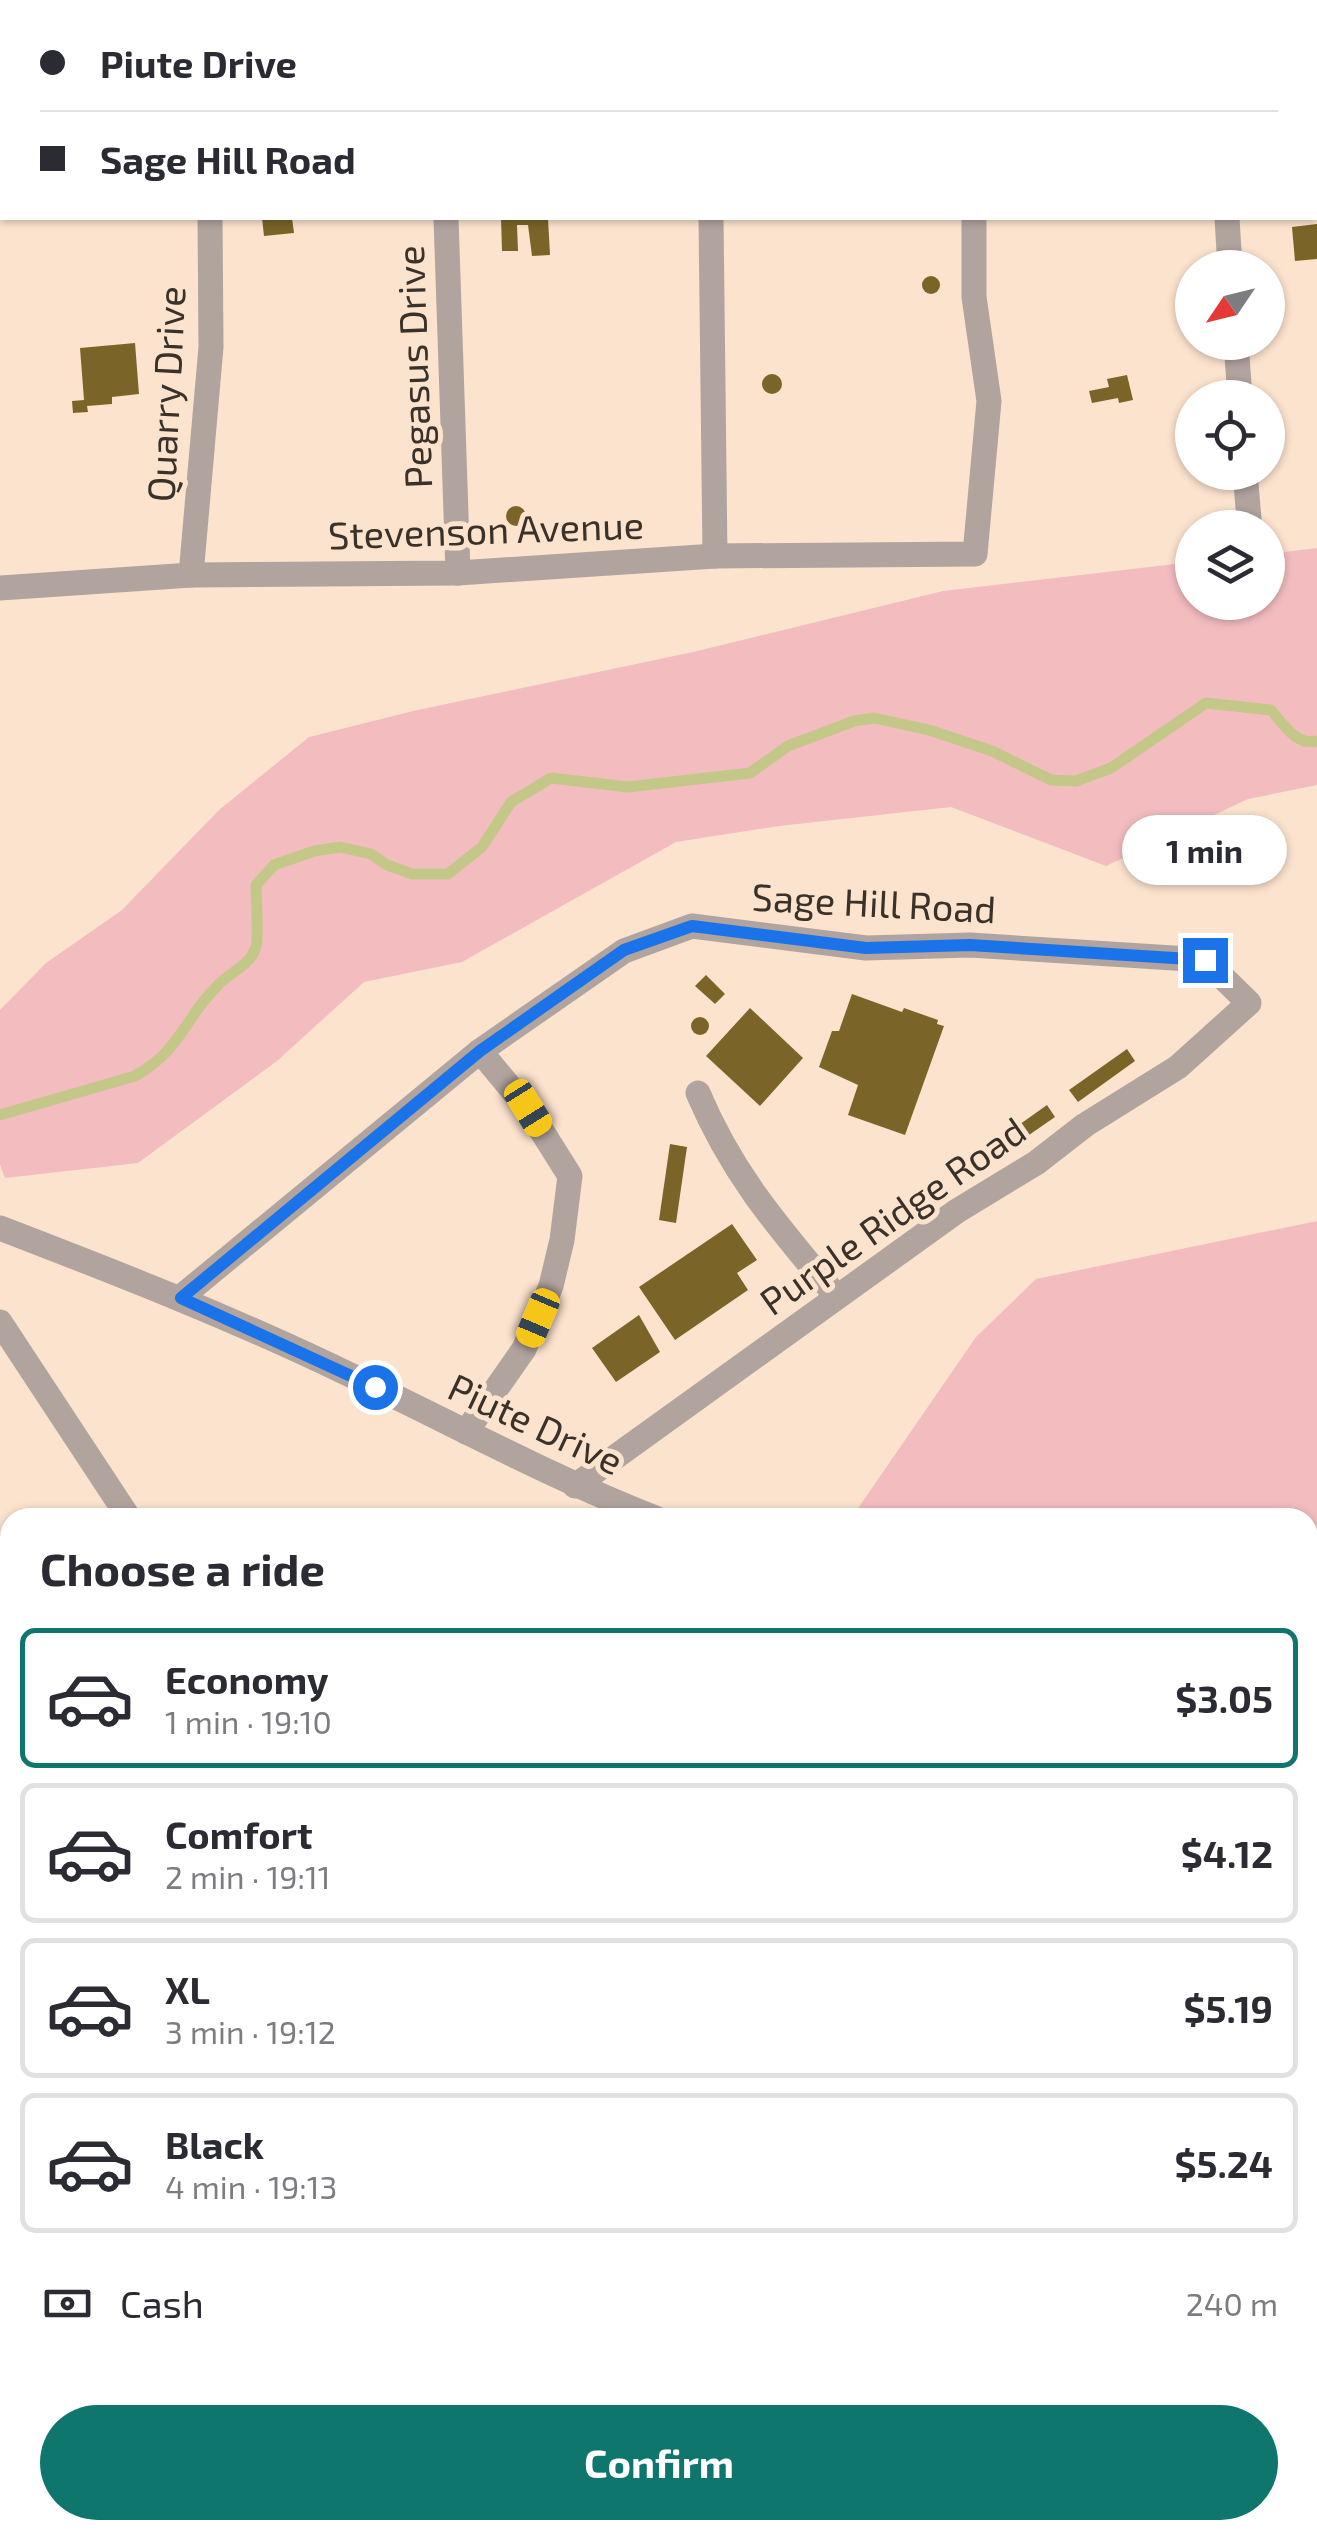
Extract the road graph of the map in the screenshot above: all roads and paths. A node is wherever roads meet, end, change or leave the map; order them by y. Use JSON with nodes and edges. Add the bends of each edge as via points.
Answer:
{"nodes":[{"id":1,"x":210,"y":220,"type":"edge"},
{"id":2,"x":446,"y":220,"type":"edge"},
{"id":3,"x":711,"y":220,"type":"edge"},
{"id":4,"x":974,"y":220,"type":"edge"},
{"id":5,"x":1227,"y":220,"type":"edge"},
{"id":6,"x":1229,"y":250,"type":"edge"},
{"id":7,"x":714,"y":556,"type":"junction"},
{"id":8,"x":458,"y":573,"type":"junction"},
{"id":9,"x":191,"y":576,"type":"junction"},
{"id":10,"x":0,"y":588,"type":"edge"},
{"id":11,"x":1249,"y":1004,"type":"joint"},
{"id":12,"x":480,"y":1051,"type":"junction"},
{"id":13,"x":698,"y":1093,"type":"dead end"},
{"id":14,"x":0,"y":1228,"type":"edge"},
{"id":15,"x":837,"y":1297,"type":"junction"},
{"id":16,"x":181,"y":1298,"type":"junction"},
{"id":17,"x":0,"y":1322,"type":"edge"},
{"id":18,"x":466,"y":1432,"type":"junction"},
{"id":19,"x":575,"y":1486,"type":"junction"},
{"id":20,"x":122,"y":1508,"type":"edge"},
{"id":21,"x":630,"y":1508,"type":"edge"}],
"edges":[{"from":1,"to":9,"type":"street","name":"Quarry Drive","via":[[211,347]]},
{"from":2,"to":8,"type":"street","name":"Pegasus Drive"},
{"from":3,"to":7,"type":"street"},
{"from":4,"to":7,"type":"street","name":"Stevenson Avenue","via":[[974,298],[989,401],[975,554]]},
{"from":5,"to":6,"type":"street"},
{"from":7,"to":8,"type":"street","name":"Stevenson Avenue"},
{"from":8,"to":9,"type":"street","name":"Stevenson Avenue"},
{"from":9,"to":10,"type":"street","name":"Stevenson Avenue"},
{"from":11,"to":12,"type":"street","name":"Sage Hill Road","via":[[1205,960],[970,945],[866,948],[692,926],[624,950]]},
{"from":11,"to":15,"type":"street","name":"Purple Ridge Road","via":[[1178,1067]]},
{"from":12,"to":16,"type":"street","name":"Sage Hill Road"},
{"from":12,"to":18,"type":"street","via":[[528,1108],[570,1176],[551,1286],[524,1349]]},
{"from":13,"to":15,"type":"street","via":[[755,1199]]},
{"from":14,"to":16,"type":"street","name":"Piute Drive"},
{"from":15,"to":19,"type":"street","name":"Purple Ridge Road"},
{"from":16,"to":18,"type":"street","name":"Piute Drive"},
{"from":17,"to":20,"type":"street"},
{"from":18,"to":19,"type":"street","name":"Piute Drive"},
{"from":19,"to":21,"type":"street","name":"Piute Drive"}]}
